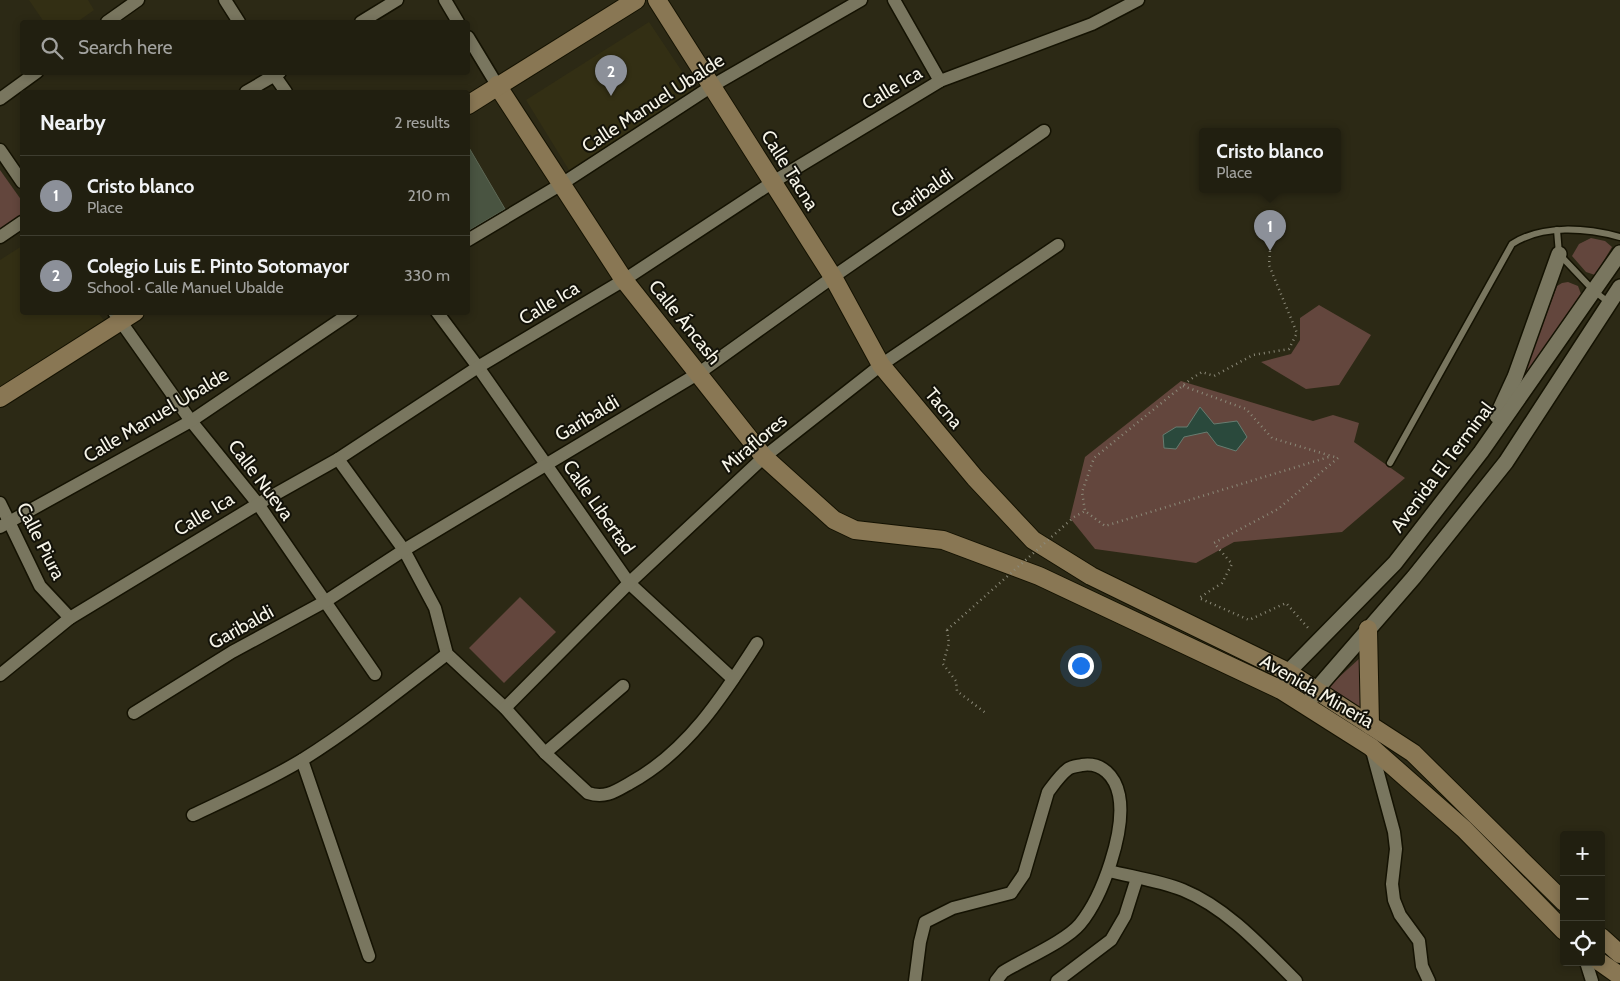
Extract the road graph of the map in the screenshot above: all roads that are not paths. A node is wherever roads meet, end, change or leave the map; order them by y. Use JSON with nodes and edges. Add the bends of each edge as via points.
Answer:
{"nodes":[{"id":1,"x":138,"y":0,"type":"edge"},
{"id":2,"x":224,"y":0,"type":"edge"},
{"id":3,"x":397,"y":0,"type":"edge"},
{"id":4,"x":444,"y":0,"type":"edge"},
{"id":5,"x":636,"y":0,"type":"edge"},
{"id":6,"x":657,"y":0,"type":"edge"},
{"id":7,"x":861,"y":0,"type":"edge"},
{"id":8,"x":894,"y":0,"type":"edge"},
{"id":9,"x":1138,"y":0,"type":"edge"},
{"id":10,"x":109,"y":20,"type":"edge"},
{"id":11,"x":238,"y":20,"type":"edge"},
{"id":12,"x":364,"y":20,"type":"edge"},
{"id":13,"x":457,"y":20,"type":"edge"},
{"id":14,"x":470,"y":40,"type":"edge"},
{"id":15,"x":33,"y":75,"type":"edge"},
{"id":16,"x":273,"y":75,"type":"edge"},
{"id":17,"x":276,"y":75,"type":"edge"},
{"id":18,"x":940,"y":81,"type":"junction"},
{"id":19,"x":497,"y":85,"type":"junction"},
{"id":20,"x":712,"y":86,"type":"junction"},
{"id":21,"x":249,"y":90,"type":"edge"},
{"id":22,"x":285,"y":90,"type":"edge"},
{"id":23,"x":0,"y":99,"type":"edge"},
{"id":24,"x":470,"y":104,"type":"edge"},
{"id":25,"x":1044,"y":131,"type":"dead end"},
{"id":26,"x":0,"y":150,"type":"edge"},
{"id":27,"x":20,"y":179,"type":"edge"},
{"id":28,"x":773,"y":182,"type":"junction"},
{"id":29,"x":560,"y":185,"type":"junction"},
{"id":30,"x":20,"y":223,"type":"edge"},
{"id":31,"x":1558,"y":230,"type":"junction"},
{"id":32,"x":0,"y":236,"type":"edge"},
{"id":33,"x":1620,"y":237,"type":"edge"},
{"id":34,"x":470,"y":239,"type":"edge"},
{"id":35,"x":1058,"y":244,"type":"dead end"},
{"id":36,"x":1620,"y":253,"type":"edge"},
{"id":37,"x":1559,"y":254,"type":"junction"},
{"id":38,"x":832,"y":277,"type":"junction"},
{"id":39,"x":624,"y":280,"type":"junction"},
{"id":40,"x":1620,"y":287,"type":"edge"},
{"id":41,"x":1593,"y":290,"type":"junction"},
{"id":42,"x":1608,"y":302,"type":"junction"},
{"id":43,"x":348,"y":315,"type":"edge"},
{"id":44,"x":439,"y":315,"type":"edge"},
{"id":45,"x":117,"y":317,"type":"edge"},
{"id":46,"x":881,"y":365,"type":"junction"},
{"id":47,"x":478,"y":367,"type":"junction"},
{"id":48,"x":699,"y":373,"type":"junction"},
{"id":49,"x":0,"y":398,"type":"edge"},
{"id":50,"x":191,"y":421,"type":"junction"},
{"id":51,"x":1481,"y":452,"type":"junction"},
{"id":52,"x":764,"y":457,"type":"junction"},
{"id":53,"x":338,"y":459,"type":"junction"},
{"id":54,"x":1390,"y":463,"type":"dead end"},
{"id":55,"x":547,"y":464,"type":"junction"},
{"id":56,"x":974,"y":478,"type":"joint"},
{"id":57,"x":0,"y":503,"type":"edge"},
{"id":58,"x":258,"y":504,"type":"junction"},
{"id":59,"x":5,"y":524,"type":"edge"},
{"id":60,"x":943,"y":540,"type":"joint"},
{"id":61,"x":404,"y":550,"type":"junction"},
{"id":62,"x":1395,"y":563,"type":"junction"},
{"id":63,"x":1414,"y":577,"type":"junction"},
{"id":64,"x":629,"y":583,"type":"junction"},
{"id":65,"x":326,"y":601,"type":"junction"},
{"id":66,"x":70,"y":618,"type":"junction"},
{"id":67,"x":1368,"y":630,"type":"junction"},
{"id":68,"x":757,"y":643,"type":"dead end"},
{"id":69,"x":447,"y":654,"type":"junction"},
{"id":70,"x":1288,"y":672,"type":"junction"},
{"id":71,"x":375,"y":674,"type":"dead end"},
{"id":72,"x":0,"y":675,"type":"edge"},
{"id":73,"x":733,"y":679,"type":"junction"},
{"id":74,"x":623,"y":686,"type":"dead end"},
{"id":75,"x":1280,"y":690,"type":"junction"},
{"id":76,"x":1315,"y":691,"type":"junction"},
{"id":77,"x":505,"y":708,"type":"junction"},
{"id":78,"x":1307,"y":708,"type":"junction"},
{"id":79,"x":134,"y":713,"type":"dead end"},
{"id":80,"x":1370,"y":725,"type":"junction"},
{"id":81,"x":1371,"y":747,"type":"junction"},
{"id":82,"x":546,"y":753,"type":"junction"},
{"id":83,"x":302,"y":760,"type":"junction"},
{"id":84,"x":193,"y":815,"type":"dead end"},
{"id":85,"x":1108,"y":871,"type":"junction"},
{"id":86,"x":1137,"y":878,"type":"junction"},
{"id":87,"x":1560,"y":898,"type":"edge"},
{"id":88,"x":1560,"y":927,"type":"edge"},
{"id":89,"x":1605,"y":941,"type":"edge"},
{"id":90,"x":1620,"y":954,"type":"edge"},
{"id":91,"x":369,"y":956,"type":"dead end"},
{"id":92,"x":1587,"y":966,"type":"edge"},
{"id":93,"x":1605,"y":966,"type":"edge"},
{"id":94,"x":1620,"y":976,"type":"edge"},
{"id":95,"x":915,"y":981,"type":"edge"},
{"id":96,"x":996,"y":981,"type":"edge"},
{"id":97,"x":1058,"y":981,"type":"edge"},
{"id":98,"x":1296,"y":981,"type":"edge"},
{"id":99,"x":1429,"y":981,"type":"edge"},
{"id":100,"x":1592,"y":981,"type":"edge"}],
"edges":[{"from":1,"to":10,"type":"street"},
{"from":2,"to":11,"type":"street"},
{"from":3,"to":12,"type":"street"},
{"from":4,"to":13,"type":"street"},
{"from":5,"to":19,"type":"main road"},
{"from":6,"to":20,"type":"main road","name":"Calle Tacna"},
{"from":7,"to":20,"type":"street","name":"Calle Manuel Ubalde"},
{"from":8,"to":18,"type":"street"},
{"from":9,"to":18,"type":"street","name":"Calle Ica","via":[[1092,24]]},
{"from":14,"to":19,"type":"street","name":"Calle Áncash"},
{"from":15,"to":23,"type":"street"},
{"from":16,"to":21,"type":"street"},
{"from":17,"to":22,"type":"street"},
{"from":18,"to":28,"type":"street","name":"Calle Ica"},
{"from":19,"to":24,"type":"main road"},
{"from":19,"to":29,"type":"main road","name":"Calle Áncash"},
{"from":20,"to":28,"type":"main road","name":"Calle Tacna"},
{"from":20,"to":29,"type":"street","name":"Calle Manuel Ubalde"},
{"from":25,"to":38,"type":"street","name":"Garibaldi"},
{"from":26,"to":27,"type":"street"},
{"from":28,"to":38,"type":"main road","name":"Calle Tacna"},
{"from":28,"to":39,"type":"street","name":"Calle Ica"},
{"from":29,"to":34,"type":"street","name":"Calle Manuel Ubalde"},
{"from":29,"to":39,"type":"main road","name":"Calle Áncash"},
{"from":30,"to":32,"type":"street"},
{"from":31,"to":33,"type":"lane","via":[[1595,231]]},
{"from":31,"to":37,"type":"lane"},
{"from":31,"to":54,"type":"lane","via":[[1526,235],[1512,244]]},
{"from":35,"to":46,"type":"street","name":"Miraflores"},
{"from":36,"to":41,"type":"street","name":"Avenida El Terminal"},
{"from":37,"to":41,"type":"lane"},
{"from":37,"to":51,"type":"street","via":[[1515,377]]},
{"from":38,"to":46,"type":"main road","name":"Calle Tacna"},
{"from":38,"to":48,"type":"street","name":"Garibaldi"},
{"from":39,"to":47,"type":"street","name":"Calle Ica"},
{"from":39,"to":48,"type":"main road","name":"Calle Áncash"},
{"from":40,"to":42,"type":"street"},
{"from":41,"to":42,"type":"lane"},
{"from":41,"to":51,"type":"street","name":"Avenida El Terminal"},
{"from":42,"to":63,"type":"street","via":[[1506,462]]},
{"from":43,"to":50,"type":"street","name":"Calle Manuel Ubalde"},
{"from":44,"to":47,"type":"street","name":"Calle Libertad"},
{"from":45,"to":49,"type":"main road"},
{"from":45,"to":50,"type":"street","name":"Calle Nueva"},
{"from":46,"to":52,"type":"street","name":"Miraflores"},
{"from":46,"to":56,"type":"main road","name":"Tacna"},
{"from":47,"to":53,"type":"street","name":"Calle Ica"},
{"from":47,"to":55,"type":"street","name":"Calle Libertad"},
{"from":48,"to":52,"type":"main road","name":"Calle Áncash"},
{"from":48,"to":55,"type":"street","name":"Garibaldi"},
{"from":50,"to":58,"type":"street","name":"Calle Nueva"},
{"from":50,"to":59,"type":"street","name":"Calle Manuel Ubalde"},
{"from":51,"to":62,"type":"street","name":"Avenida El Terminal"},
{"from":52,"to":60,"type":"main road","name":"Calle Áncash","via":[[834,520],[856,530]]},
{"from":52,"to":64,"type":"street","name":"Miraflores"},
{"from":53,"to":58,"type":"street","name":"Calle Ica"},
{"from":53,"to":61,"type":"street"},
{"from":55,"to":61,"type":"street","name":"Garibaldi"},
{"from":55,"to":64,"type":"street","name":"Calle Libertad"},
{"from":56,"to":70,"type":"main road","name":"Avenida Minería","via":[[1033,540],[1090,576]]},
{"from":57,"to":59,"type":"street","name":"Calle Piura"},
{"from":58,"to":65,"type":"street","name":"Calle Nueva"},
{"from":58,"to":66,"type":"street","name":"Calle Ica"},
{"from":59,"to":66,"type":"street","name":"Calle Piura","via":[[40,586]]},
{"from":60,"to":75,"type":"main road","name":"Avenida Minería","via":[[1039,576]]},
{"from":61,"to":65,"type":"street","name":"Garibaldi"},
{"from":61,"to":69,"type":"street","via":[[435,608]]},
{"from":62,"to":63,"type":"street"},
{"from":62,"to":70,"type":"street","name":"Avenida El Terminal"},
{"from":63,"to":67,"type":"street"},
{"from":64,"to":73,"type":"street","name":"Calle Libertad"},
{"from":64,"to":77,"type":"street","name":"Miraflores"},
{"from":65,"to":71,"type":"street","name":"Calle Nueva"},
{"from":65,"to":79,"type":"street","name":"Garibaldi","via":[[232,652]]},
{"from":66,"to":72,"type":"street","name":"Calle Ica"},
{"from":67,"to":76,"type":"street"},
{"from":67,"to":80,"type":"main road"},
{"from":68,"to":73,"type":"street"},
{"from":69,"to":77,"type":"street"},
{"from":69,"to":83,"type":"street"},
{"from":70,"to":75,"type":"street","name":"Avenida El Terminal"},
{"from":70,"to":76,"type":"main road","name":"Avenida Minería"},
{"from":73,"to":82,"type":"street","via":[[695,731],[652,771],[608,795],[597,796],[588,792]]},
{"from":74,"to":82,"type":"street"},
{"from":75,"to":78,"type":"main road","name":"Avenida Minería"},
{"from":76,"to":78,"type":"street"},
{"from":76,"to":80,"type":"main road","name":"Avenida Minería"},
{"from":77,"to":82,"type":"street"},
{"from":78,"to":81,"type":"main road","name":"Avenida Minería"},
{"from":80,"to":87,"type":"main road","name":"Avenida Minería","via":[[1413,752]]},
{"from":81,"to":88,"type":"main road","name":"Avenida Minería","via":[[1464,829]]},
{"from":81,"to":99,"type":"street","via":[[1394,832],[1394,900],[1400,915],[1419,941],[1422,966]]},
{"from":83,"to":84,"type":"street"},
{"from":83,"to":91,"type":"street"},
{"from":85,"to":86,"type":"street"},
{"from":85,"to":95,"type":"street","via":[[1120,824],[1119,796],[1114,781],[1104,768],[1088,764],[1069,767],[1048,792],[1019,884],[1011,894],[953,908],[925,922]]},
{"from":85,"to":96,"type":"street","via":[[1081,924],[1070,934],[1003,972]]},
{"from":86,"to":97,"type":"street","via":[[1125,916],[1111,940]]},
{"from":86,"to":98,"type":"street","via":[[1183,890],[1218,910]]},
{"from":89,"to":90,"type":"main road"},
{"from":92,"to":100,"type":"street"},
{"from":93,"to":94,"type":"main road"}]}
